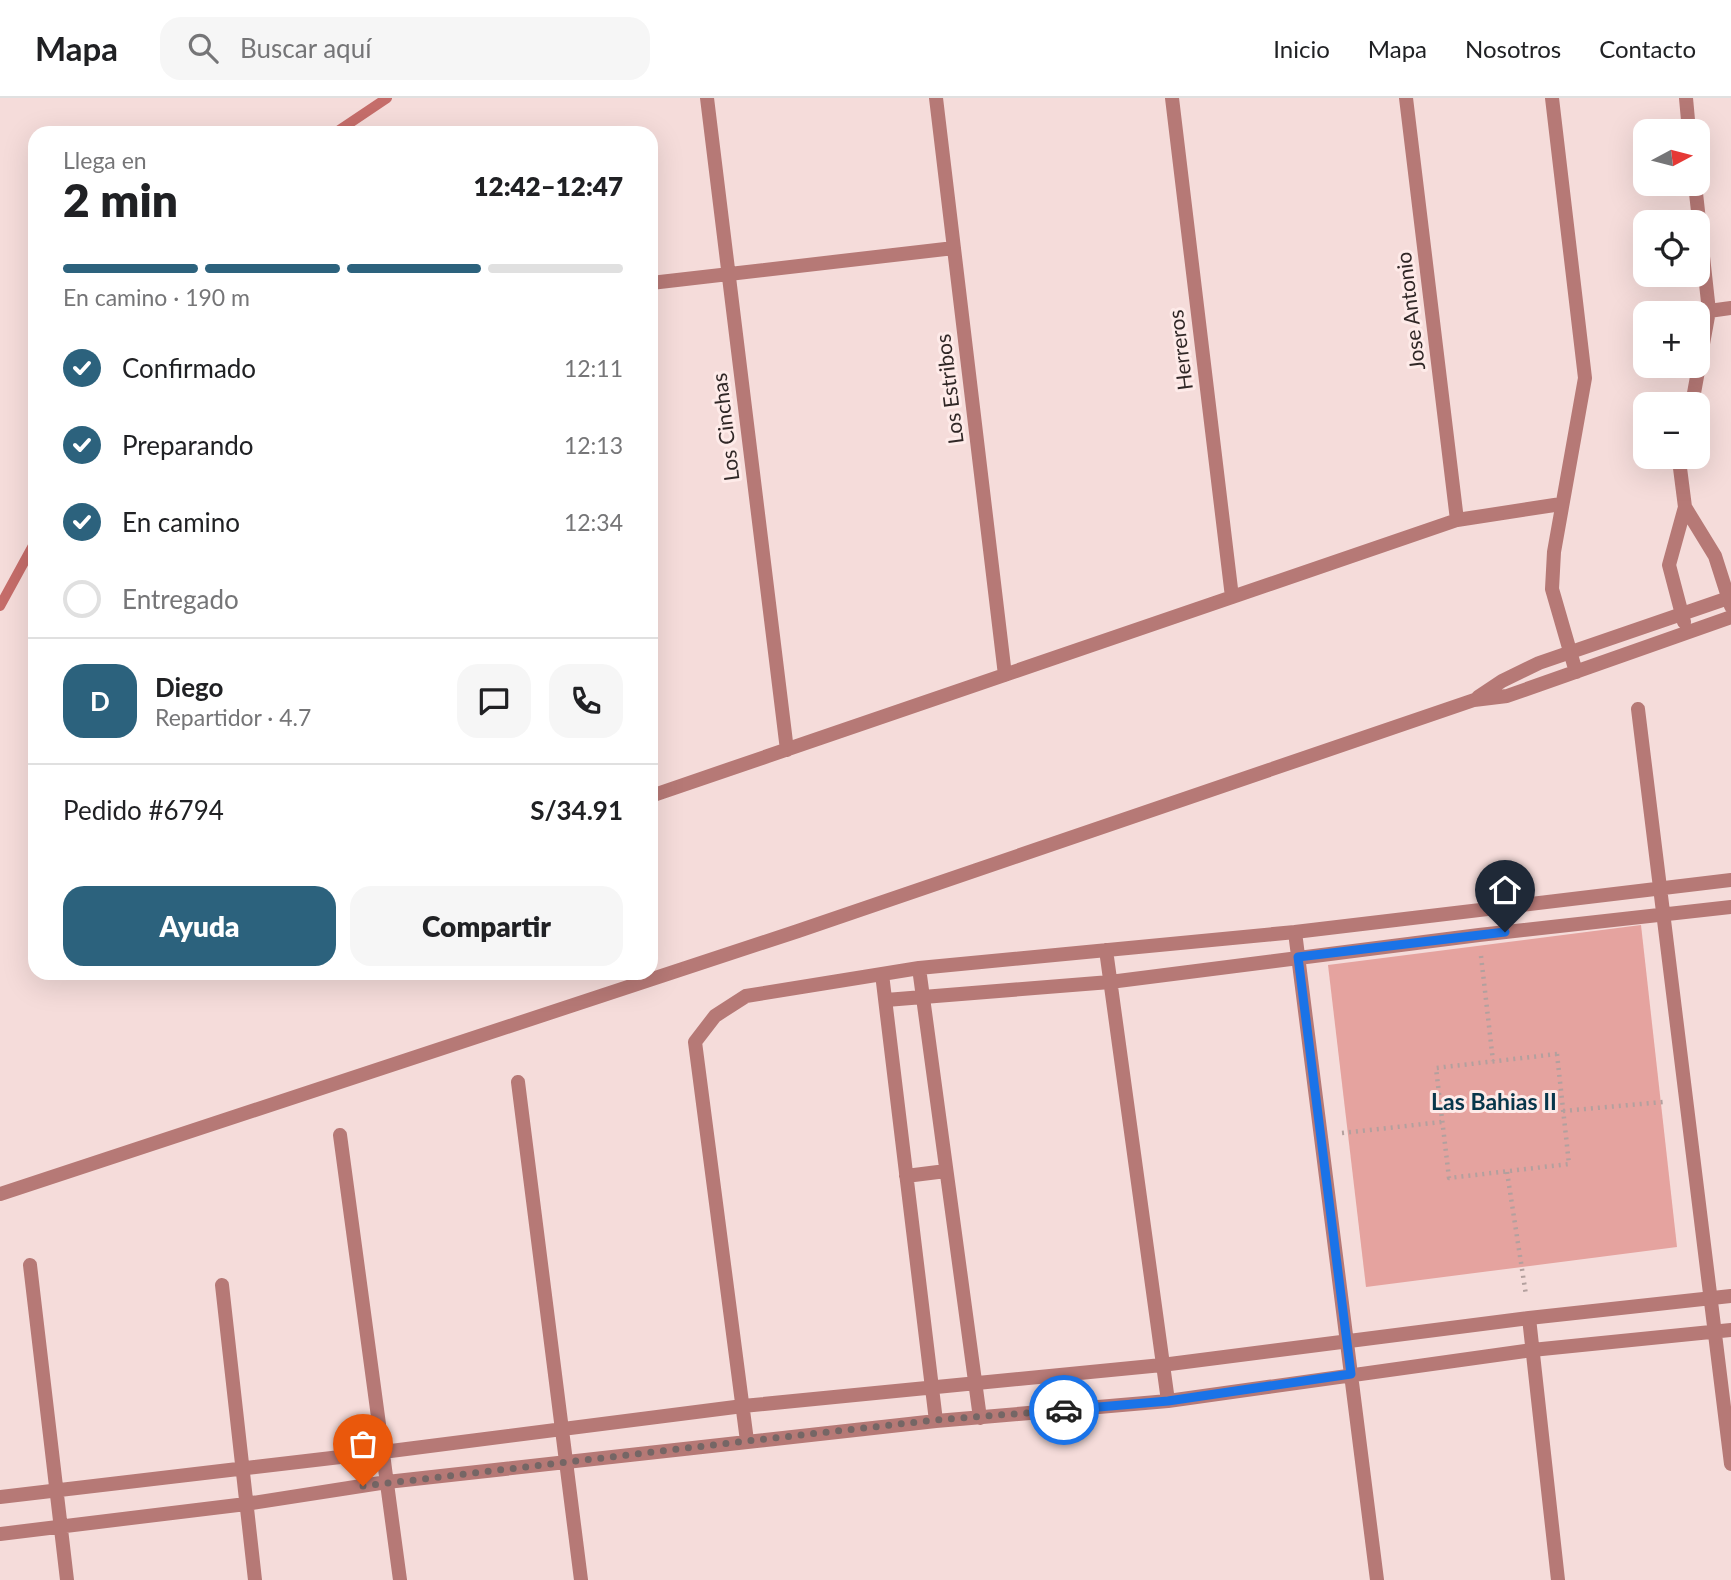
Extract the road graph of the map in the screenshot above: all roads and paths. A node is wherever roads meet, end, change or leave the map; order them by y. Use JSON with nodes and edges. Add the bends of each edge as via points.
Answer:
{"nodes":[{"id":1,"x":707,"y":98,"type":"edge"},
{"id":2,"x":936,"y":98,"type":"edge"},
{"id":3,"x":1172,"y":98,"type":"edge"},
{"id":4,"x":1406,"y":98,"type":"edge"},
{"id":5,"x":1552,"y":98,"type":"edge"},
{"id":6,"x":1686,"y":98,"type":"edge"},
{"id":7,"x":1688,"y":119,"type":"edge"},
{"id":8,"x":1696,"y":196,"type":"edge"},
{"id":9,"x":954,"y":247,"type":"junction"},
{"id":10,"x":729,"y":274,"type":"junction"},
{"id":11,"x":658,"y":283,"type":"edge"},
{"id":12,"x":1708,"y":301,"type":"edge"},
{"id":13,"x":1731,"y":308,"type":"edge"},
{"id":14,"x":1710,"y":311,"type":"edge"},
{"id":15,"x":1680,"y":469,"type":"edge"},
{"id":16,"x":1561,"y":504,"type":"junction"},
{"id":17,"x":1685,"y":507,"type":"junction"},
{"id":18,"x":1457,"y":520,"type":"junction"},
{"id":19,"x":1232,"y":597,"type":"junction"},
{"id":20,"x":1730,"y":600,"type":"edge"},
{"id":21,"x":1682,"y":614,"type":"junction"},
{"id":22,"x":1731,"y":617,"type":"edge"},
{"id":23,"x":1686,"y":632,"type":"junction"},
{"id":24,"x":1571,"y":652,"type":"junction"},
{"id":25,"x":1576,"y":671,"type":"junction"},
{"id":26,"x":1005,"y":675,"type":"junction"},
{"id":27,"x":1474,"y":700,"type":"junction"},
{"id":28,"x":1638,"y":709,"type":"dead end"},
{"id":29,"x":786,"y":750,"type":"junction"},
{"id":30,"x":658,"y":794,"type":"edge"},
{"id":31,"x":1731,"y":880,"type":"edge"},
{"id":32,"x":1660,"y":888,"type":"junction"},
{"id":33,"x":1731,"y":906,"type":"edge"},
{"id":34,"x":1476,"y":910,"type":"junction"},
{"id":35,"x":1663,"y":914,"type":"junction"},
{"id":36,"x":1295,"y":932,"type":"junction"},
{"id":37,"x":1479,"y":934,"type":"junction"},
{"id":38,"x":1106,"y":950,"type":"junction"},
{"id":39,"x":1298,"y":957,"type":"junction"},
{"id":40,"x":919,"y":968,"type":"junction"},
{"id":41,"x":882,"y":974,"type":"junction"},
{"id":42,"x":658,"y":978,"type":"edge"},
{"id":43,"x":651,"y":980,"type":"edge"},
{"id":44,"x":1110,"y":982,"type":"junction"},
{"id":45,"x":923,"y":995,"type":"junction"},
{"id":46,"x":886,"y":1000,"type":"junction"},
{"id":47,"x":1493,"y":1061,"type":"junction"},
{"id":48,"x":518,"y":1082,"type":"dead end"},
{"id":49,"x":1686,"y":1100,"type":"junction"},
{"id":50,"x":1563,"y":1111,"type":"junction"},
{"id":51,"x":1443,"y":1122,"type":"junction"},
{"id":52,"x":340,"y":1135,"type":"dead end"},
{"id":53,"x":1321,"y":1136,"type":"junction"},
{"id":54,"x":946,"y":1171,"type":"junction"},
{"id":55,"x":1507,"y":1171,"type":"junction"},
{"id":56,"x":906,"y":1176,"type":"junction"},
{"id":57,"x":0,"y":1195,"type":"edge"},
{"id":58,"x":30,"y":1265,"type":"dead end"},
{"id":59,"x":222,"y":1284,"type":"dead end"},
{"id":60,"x":1731,"y":1296,"type":"edge"},
{"id":61,"x":1711,"y":1298,"type":"junction"},
{"id":62,"x":1529,"y":1318,"type":"junction"},
{"id":63,"x":1731,"y":1329,"type":"edge"},
{"id":64,"x":1715,"y":1331,"type":"junction"},
{"id":65,"x":1346,"y":1342,"type":"junction"},
{"id":66,"x":1532,"y":1350,"type":"junction"},
{"id":67,"x":1161,"y":1365,"type":"junction"},
{"id":68,"x":1351,"y":1374,"type":"junction"},
{"id":69,"x":975,"y":1384,"type":"junction"},
{"id":70,"x":932,"y":1389,"type":"junction"},
{"id":71,"x":1168,"y":1401,"type":"junction"},
{"id":72,"x":743,"y":1406,"type":"junction"},
{"id":73,"x":980,"y":1418,"type":"junction"},
{"id":74,"x":936,"y":1420,"type":"junction"},
{"id":75,"x":562,"y":1428,"type":"junction"},
{"id":76,"x":747,"y":1441,"type":"junction"},
{"id":77,"x":383,"y":1452,"type":"junction"},
{"id":78,"x":566,"y":1461,"type":"junction"},
{"id":79,"x":1731,"y":1464,"type":"edge"},
{"id":80,"x":243,"y":1469,"type":"junction"},
{"id":81,"x":387,"y":1482,"type":"junction"},
{"id":82,"x":56,"y":1490,"type":"junction"},
{"id":83,"x":0,"y":1497,"type":"edge"},
{"id":84,"x":246,"y":1504,"type":"junction"},
{"id":85,"x":61,"y":1528,"type":"junction"},
{"id":86,"x":0,"y":1534,"type":"edge"},
{"id":87,"x":67,"y":1580,"type":"edge"},
{"id":88,"x":255,"y":1580,"type":"edge"},
{"id":89,"x":400,"y":1580,"type":"edge"},
{"id":90,"x":581,"y":1580,"type":"edge"},
{"id":91,"x":1377,"y":1580,"type":"edge"},
{"id":92,"x":1558,"y":1580,"type":"edge"}],
"edges":[{"from":1,"to":10,"type":"street","name":"Los Cinchas"},
{"from":2,"to":9,"type":"street","name":"Los Estribos"},
{"from":3,"to":19,"type":"street","name":"Herreros"},
{"from":4,"to":18,"type":"street","name":"Jose Antonio"},
{"from":5,"to":16,"type":"street","via":[[1585,378]]},
{"from":6,"to":7,"type":"street"},
{"from":8,"to":12,"type":"street"},
{"from":9,"to":10,"type":"street"},
{"from":9,"to":26,"type":"street","name":"Los Estribos"},
{"from":10,"to":11,"type":"street"},
{"from":10,"to":29,"type":"street","name":"Los Cinchas"},
{"from":13,"to":14,"type":"street"},
{"from":15,"to":17,"type":"street"},
{"from":16,"to":18,"type":"street"},
{"from":16,"to":24,"type":"street","via":[[1552,589]]},
{"from":17,"to":20,"type":"street","via":[[1715,556]]},
{"from":17,"to":21,"type":"street","via":[[1669,565]]},
{"from":18,"to":19,"type":"street"},
{"from":19,"to":26,"type":"street"},
{"from":20,"to":21,"type":"street"},
{"from":21,"to":23,"type":"street"},
{"from":21,"to":24,"type":"street"},
{"from":22,"to":23,"type":"street"},
{"from":23,"to":25,"type":"street"},
{"from":24,"to":25,"type":"street"},
{"from":24,"to":27,"type":"street","via":[[1526,669]]},
{"from":25,"to":27,"type":"street","via":[[1507,696]]},
{"from":26,"to":29,"type":"street"},
{"from":27,"to":42,"type":"street"},
{"from":28,"to":32,"type":"street"},
{"from":29,"to":30,"type":"street"},
{"from":31,"to":32,"type":"street"},
{"from":32,"to":34,"type":"street"},
{"from":32,"to":35,"type":"street"},
{"from":33,"to":35,"type":"street"},
{"from":34,"to":36,"type":"street"},
{"from":34,"to":37,"type":"street"},
{"from":35,"to":37,"type":"street"},
{"from":35,"to":49,"type":"street"},
{"from":36,"to":38,"type":"street"},
{"from":36,"to":39,"type":"street"},
{"from":37,"to":39,"type":"street"},
{"from":37,"to":47,"type":"path"},
{"from":38,"to":40,"type":"street"},
{"from":38,"to":44,"type":"street"},
{"from":39,"to":44,"type":"street"},
{"from":39,"to":53,"type":"street"},
{"from":40,"to":41,"type":"street"},
{"from":40,"to":45,"type":"street"},
{"from":41,"to":46,"type":"street"},
{"from":41,"to":72,"type":"street","via":[[746,996],[715,1016],[695,1042]]},
{"from":43,"to":57,"type":"street"},
{"from":44,"to":45,"type":"street"},
{"from":44,"to":67,"type":"street"},
{"from":45,"to":46,"type":"street"},
{"from":45,"to":54,"type":"street"},
{"from":46,"to":56,"type":"street"},
{"from":47,"to":50,"type":"path","via":[[1557,1054]]},
{"from":47,"to":51,"type":"path","via":[[1436,1068]]},
{"from":48,"to":75,"type":"street"},
{"from":49,"to":50,"type":"path"},
{"from":49,"to":61,"type":"street"},
{"from":50,"to":55,"type":"path","via":[[1569,1164]]},
{"from":51,"to":53,"type":"path"},
{"from":51,"to":55,"type":"path","via":[[1449,1178]]},
{"from":52,"to":77,"type":"street"},
{"from":53,"to":65,"type":"street"},
{"from":54,"to":56,"type":"street"},
{"from":54,"to":69,"type":"street"},
{"from":55,"to":62,"type":"path"},
{"from":56,"to":70,"type":"street"},
{"from":58,"to":82,"type":"street"},
{"from":59,"to":80,"type":"street"},
{"from":60,"to":61,"type":"street"},
{"from":61,"to":62,"type":"street"},
{"from":61,"to":64,"type":"street"},
{"from":62,"to":65,"type":"street"},
{"from":62,"to":66,"type":"street"},
{"from":63,"to":64,"type":"street"},
{"from":64,"to":66,"type":"street"},
{"from":64,"to":79,"type":"street"},
{"from":65,"to":67,"type":"street"},
{"from":65,"to":68,"type":"street"},
{"from":66,"to":68,"type":"street"},
{"from":66,"to":92,"type":"street"},
{"from":67,"to":69,"type":"street"},
{"from":67,"to":71,"type":"street"},
{"from":68,"to":71,"type":"street"},
{"from":68,"to":91,"type":"street"},
{"from":69,"to":70,"type":"street"},
{"from":69,"to":73,"type":"street"},
{"from":70,"to":72,"type":"street"},
{"from":70,"to":74,"type":"street"},
{"from":71,"to":73,"type":"street"},
{"from":72,"to":75,"type":"street"},
{"from":72,"to":76,"type":"street"},
{"from":73,"to":74,"type":"street"},
{"from":74,"to":76,"type":"street"},
{"from":75,"to":77,"type":"street"},
{"from":75,"to":78,"type":"street"},
{"from":76,"to":78,"type":"street"},
{"from":77,"to":80,"type":"street"},
{"from":77,"to":81,"type":"street"},
{"from":78,"to":81,"type":"street"},
{"from":78,"to":90,"type":"street"},
{"from":80,"to":82,"type":"street"},
{"from":80,"to":84,"type":"street"},
{"from":81,"to":84,"type":"street"},
{"from":81,"to":89,"type":"street"},
{"from":82,"to":83,"type":"street"},
{"from":82,"to":85,"type":"street"},
{"from":84,"to":85,"type":"street"},
{"from":84,"to":88,"type":"street"},
{"from":85,"to":86,"type":"street"},
{"from":85,"to":87,"type":"street"}]}
